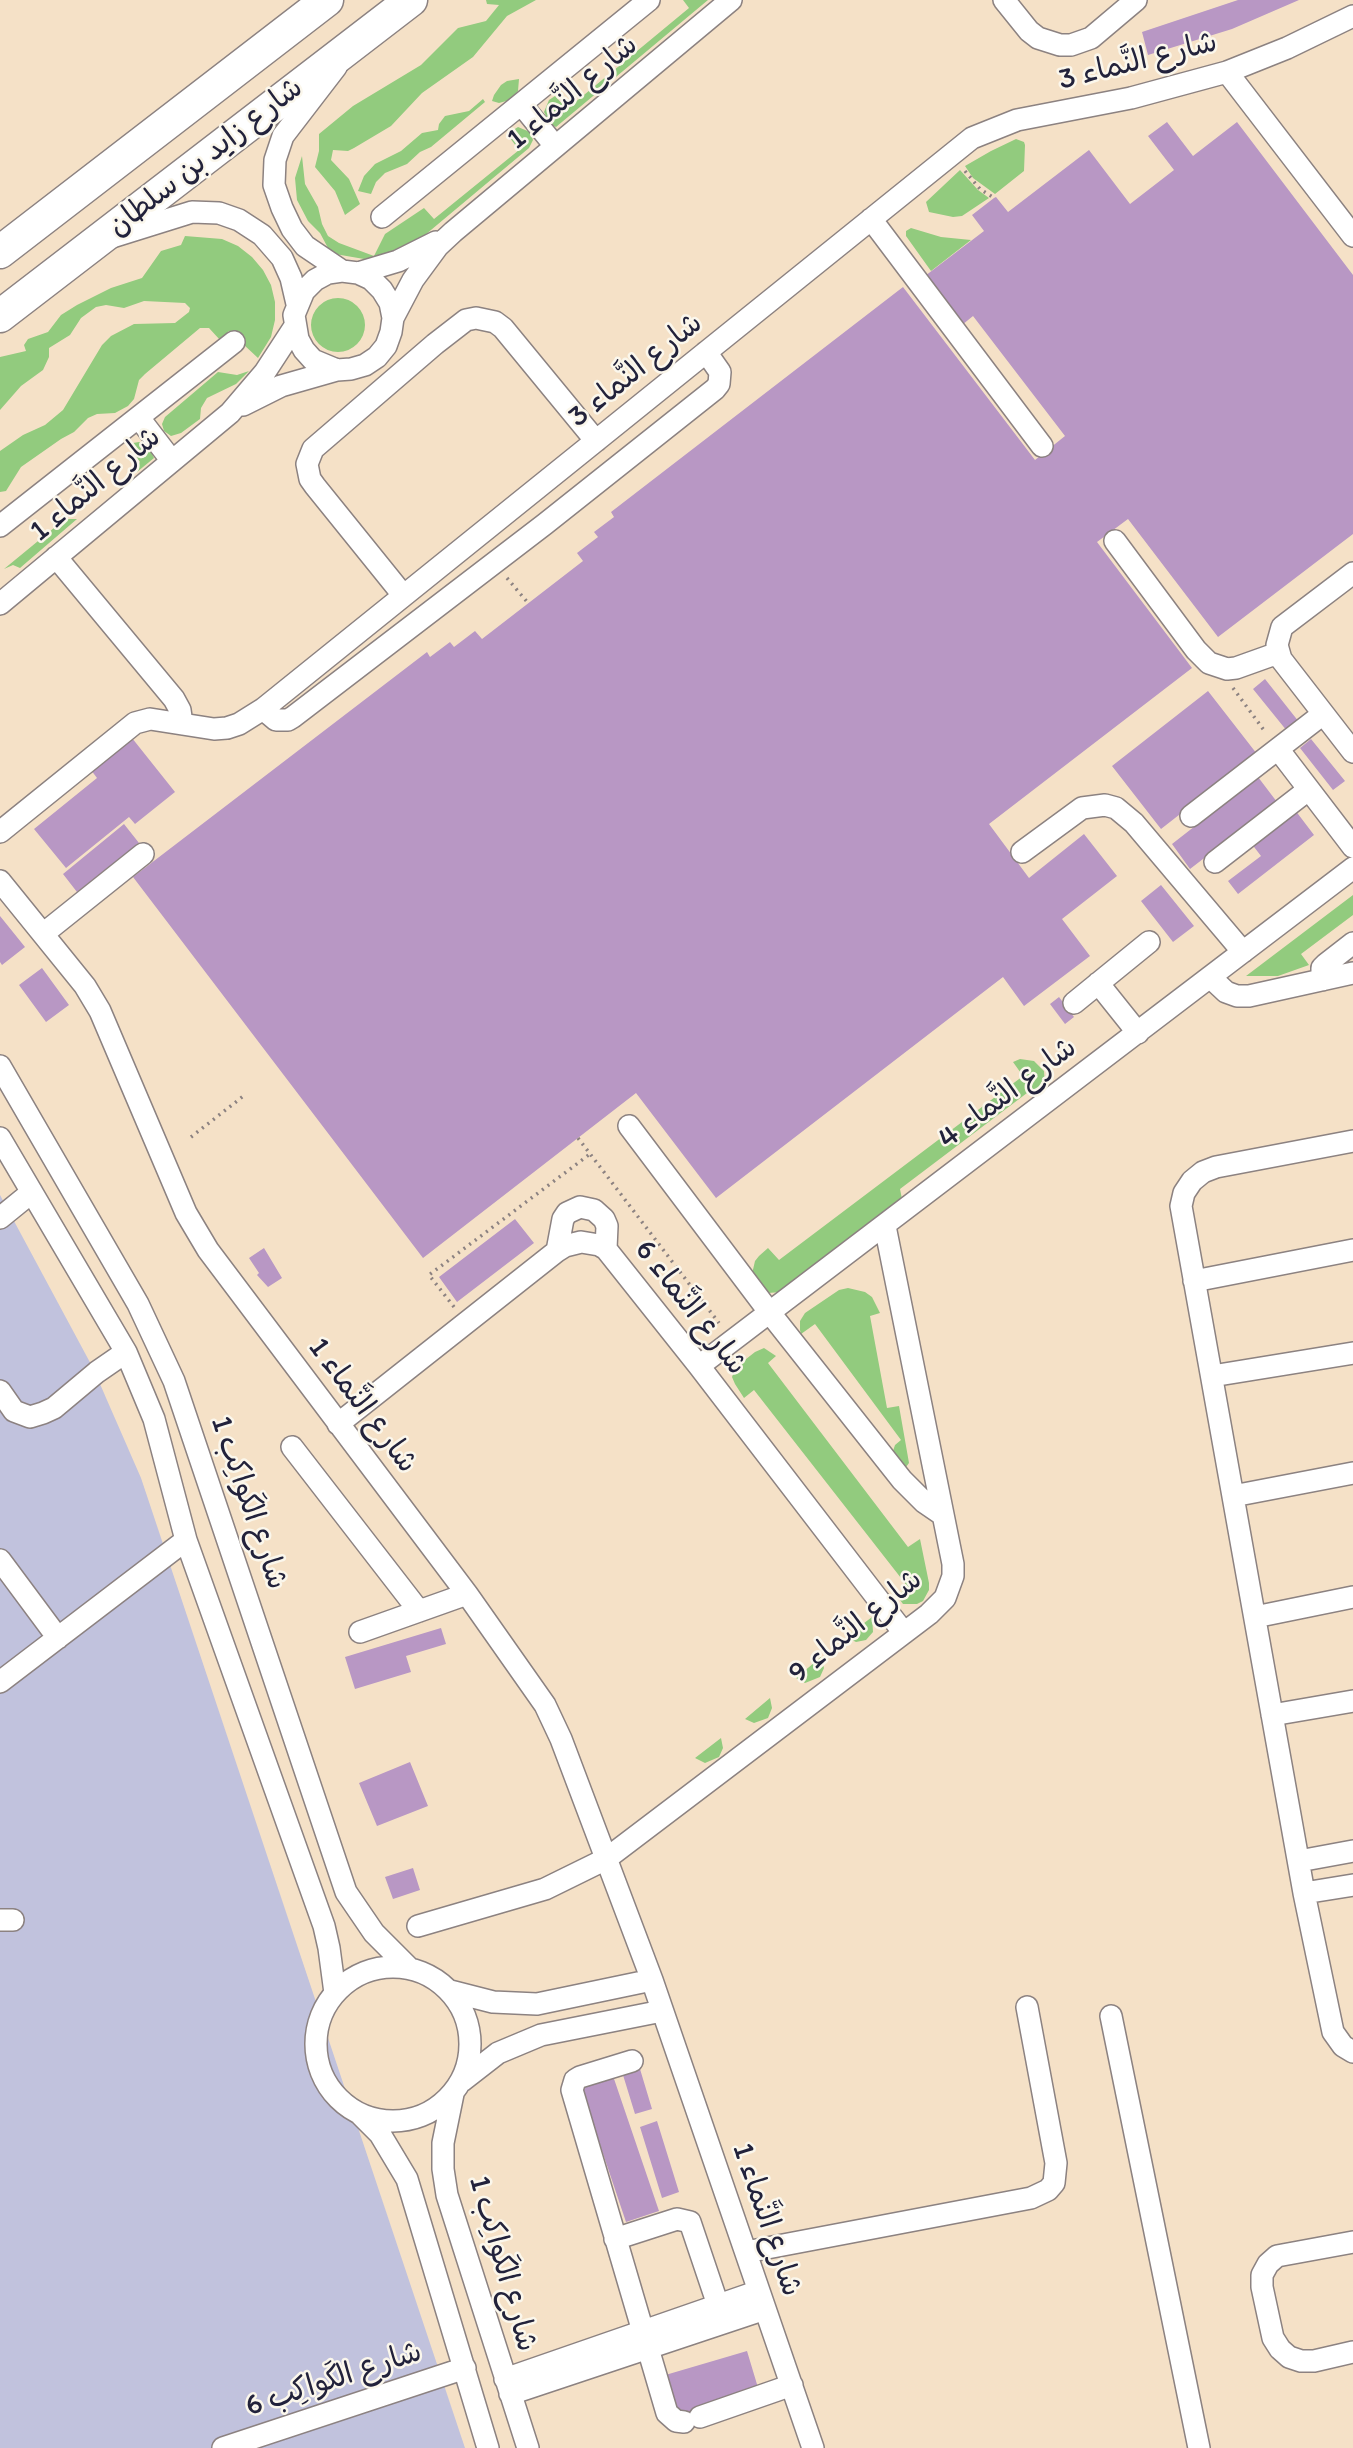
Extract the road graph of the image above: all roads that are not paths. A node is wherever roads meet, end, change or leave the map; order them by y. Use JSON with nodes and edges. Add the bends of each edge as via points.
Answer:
{"nodes":[{"id":1,"x":327,"y":0,"type":"edge"},
{"id":2,"x":411,"y":0,"type":"edge"},
{"id":3,"x":649,"y":0,"type":"edge"},
{"id":4,"x":1004,"y":0,"type":"edge"},
{"id":5,"x":1136,"y":0,"type":"edge"},
{"id":6,"x":728,"y":1,"type":"edge"},
{"id":7,"x":1353,"y":16,"type":"edge"},
{"id":8,"x":348,"y":48,"type":"junction"},
{"id":9,"x":1227,"y":72,"type":"junction"},
{"id":10,"x":521,"y":104,"type":"junction"},
{"id":11,"x":555,"y":146,"type":"junction"},
{"id":12,"x":382,"y":217,"type":"dead end"},
{"id":13,"x":871,"y":219,"type":"junction"},
{"id":14,"x":453,"y":232,"type":"junction"},
{"id":15,"x":1353,"y":236,"type":"edge"},
{"id":16,"x":100,"y":240,"type":"junction"},
{"id":17,"x":0,"y":252,"type":"edge"},
{"id":18,"x":350,"y":272,"type":"junction"},
{"id":19,"x":297,"y":304,"type":"junction"},
{"id":20,"x":0,"y":316,"type":"edge"},
{"id":21,"x":393,"y":318,"type":"junction"},
{"id":22,"x":295,"y":326,"type":"junction"},
{"id":23,"x":234,"y":342,"type":"dead end"},
{"id":24,"x":706,"y":352,"type":"junction"},
{"id":25,"x":337,"y":370,"type":"junction"},
{"id":26,"x":230,"y":413,"type":"junction"},
{"id":27,"x":139,"y":418,"type":"junction"},
{"id":28,"x":596,"y":441,"type":"junction"},
{"id":29,"x":1042,"y":446,"type":"dead end"},
{"id":30,"x":172,"y":461,"type":"junction"},
{"id":31,"x":0,"y":526,"type":"edge"},
{"id":32,"x":1115,"y":541,"type":"dead end"},
{"id":33,"x":55,"y":557,"type":"junction"},
{"id":34,"x":1353,"y":573,"type":"edge"},
{"id":35,"x":403,"y":595,"type":"junction"},
{"id":36,"x":0,"y":604,"type":"edge"},
{"id":37,"x":1278,"y":653,"type":"junction"},
{"id":38,"x":161,"y":684,"type":"junction"},
{"id":39,"x":263,"y":709,"type":"junction"},
{"id":40,"x":1323,"y":714,"type":"junction"},
{"id":41,"x":147,"y":719,"type":"junction"},
{"id":42,"x":182,"y":724,"type":"junction"},
{"id":43,"x":1278,"y":749,"type":"junction"},
{"id":44,"x":1353,"y":752,"type":"edge"},
{"id":45,"x":1308,"y":790,"type":"junction"},
{"id":46,"x":1191,"y":816,"type":"dead end"},
{"id":47,"x":0,"y":832,"type":"edge"},
{"id":48,"x":1353,"y":847,"type":"edge"},
{"id":49,"x":1022,"y":852,"type":"dead end"},
{"id":50,"x":143,"y":854,"type":"dead end"},
{"id":51,"x":1214,"y":862,"type":"dead end"},
{"id":52,"x":1353,"y":868,"type":"edge"},
{"id":53,"x":0,"y":881,"type":"edge"},
{"id":54,"x":43,"y":934,"type":"junction"},
{"id":55,"x":1149,"y":942,"type":"dead end"},
{"id":56,"x":1353,"y":943,"type":"edge"},
{"id":57,"x":1243,"y":952,"type":"junction"},
{"id":58,"x":1353,"y":973,"type":"edge"},
{"id":59,"x":1210,"y":977,"type":"junction"},
{"id":60,"x":1322,"y":980,"type":"junction"},
{"id":61,"x":1098,"y":983,"type":"junction"},
{"id":62,"x":1074,"y":1003,"type":"dead end"},
{"id":63,"x":1138,"y":1032,"type":"junction"},
{"id":64,"x":0,"y":1066,"type":"edge"},
{"id":65,"x":629,"y":1126,"type":"dead end"},
{"id":66,"x":0,"y":1138,"type":"edge"},
{"id":67,"x":1353,"y":1141,"type":"edge"},
{"id":68,"x":32,"y":1192,"type":"junction"},
{"id":69,"x":0,"y":1218,"type":"edge"},
{"id":70,"x":885,"y":1226,"type":"junction"},
{"id":71,"x":606,"y":1249,"type":"junction"},
{"id":72,"x":1353,"y":1250,"type":"edge"},
{"id":73,"x":557,"y":1251,"type":"junction"},
{"id":74,"x":1194,"y":1281,"type":"junction"},
{"id":75,"x":770,"y":1312,"type":"junction"},
{"id":76,"x":126,"y":1352,"type":"junction"},
{"id":77,"x":1353,"y":1353,"type":"edge"},
{"id":78,"x":699,"y":1366,"type":"junction"},
{"id":79,"x":1212,"y":1376,"type":"junction"},
{"id":80,"x":0,"y":1391,"type":"edge"},
{"id":81,"x":338,"y":1424,"type":"junction"},
{"id":82,"x":292,"y":1447,"type":"dead end"},
{"id":83,"x":1353,"y":1473,"type":"edge"},
{"id":84,"x":1233,"y":1496,"type":"junction"},
{"id":85,"x":943,"y":1515,"type":"junction"},
{"id":86,"x":186,"y":1540,"type":"junction"},
{"id":87,"x":0,"y":1560,"type":"edge"},
{"id":88,"x":467,"y":1594,"type":"junction"},
{"id":89,"x":1353,"y":1597,"type":"edge"},
{"id":90,"x":419,"y":1611,"type":"junction"},
{"id":91,"x":1255,"y":1617,"type":"junction"},
{"id":92,"x":360,"y":1632,"type":"dead end"},
{"id":93,"x":904,"y":1633,"type":"junction"},
{"id":94,"x":58,"y":1638,"type":"junction"},
{"id":95,"x":0,"y":1682,"type":"edge"},
{"id":96,"x":1353,"y":1700,"type":"edge"},
{"id":97,"x":1272,"y":1715,"type":"junction"},
{"id":98,"x":1353,"y":1851,"type":"edge"},
{"id":99,"x":606,"y":1859,"type":"junction"},
{"id":100,"x":1298,"y":1861,"type":"junction"},
{"id":101,"x":1353,"y":1885,"type":"edge"},
{"id":102,"x":1304,"y":1893,"type":"junction"},
{"id":103,"x":418,"y":1926,"type":"dead end"},
{"id":104,"x":409,"y":1968,"type":"junction"},
{"id":105,"x":652,"y":1980,"type":"junction"},
{"id":106,"x":450,"y":1991,"type":"junction"},
{"id":107,"x":335,"y":1993,"type":"junction"},
{"id":108,"x":1027,"y":2007,"type":"dead end"},
{"id":109,"x":662,"y":2011,"type":"junction"},
{"id":110,"x":1111,"y":2016,"type":"dead end"},
{"id":111,"x":1353,"y":2052,"type":"edge"},
{"id":112,"x":632,"y":2061,"type":"dead end"},
{"id":113,"x":457,"y":2088,"type":"junction"},
{"id":114,"x":361,"y":2115,"type":"junction"},
{"id":115,"x":615,"y":2239,"type":"junction"},
{"id":116,"x":1353,"y":2242,"type":"edge"},
{"id":117,"x":746,"y":2252,"type":"junction"},
{"id":118,"x":762,"y":2300,"type":"junction"},
{"id":119,"x":721,"y":2314,"type":"junction"},
{"id":120,"x":645,"y":2340,"type":"junction"},
{"id":121,"x":1353,"y":2352,"type":"edge"},
{"id":122,"x":465,"y":2368,"type":"junction"},
{"id":123,"x":792,"y":2385,"type":"junction"},
{"id":124,"x":508,"y":2387,"type":"junction"},
{"id":125,"x":223,"y":2448,"type":"edge"},
{"id":126,"x":488,"y":2448,"type":"edge"},
{"id":127,"x":528,"y":2448,"type":"edge"},
{"id":128,"x":813,"y":2448,"type":"edge"},
{"id":129,"x":1199,"y":2448,"type":"edge"}],
"edges":[{"from":1,"to":17,"type":"highway","name":"شارع زايد بن سلطان"},
{"from":2,"to":8,"type":"highway","name":"شارع زايد بن سلطان"},
{"from":3,"to":10,"type":"street"},
{"from":4,"to":5,"type":"street","via":[[1029,31],[1060,45],[1091,38]]},
{"from":6,"to":11,"type":"street","name":"شارع النَّماء 1"},
{"from":7,"to":9,"type":"street","name":"شارع النَّماء 3"},
{"from":8,"to":16,"type":"highway","name":"شارع زايد بن سلطان"},
{"from":8,"to":18,"type":"street","via":[[283,136],[275,160],[274,185],[292,229],[305,246]]},
{"from":9,"to":13,"type":"street","name":"شارع النَّماء 3","via":[[1131,98],[1009,122],[972,138]]},
{"from":9,"to":15,"type":"street"},
{"from":10,"to":11,"type":"street"},
{"from":10,"to":12,"type":"street"},
{"from":11,"to":14,"type":"street","name":"شارع النَّماء 1"},
{"from":13,"to":24,"type":"street","name":"شارع النَّماء 3"},
{"from":13,"to":29,"type":"street"},
{"from":14,"to":18,"type":"street","name":"شارع النَّماء 1","via":[[398,261]]},
{"from":14,"to":21,"type":"street","name":"شارع النَّماء 1","via":[[413,280]]},
{"from":16,"to":19,"type":"street","via":[[192,212],[219,213],[262,235],[282,258]]},
{"from":16,"to":20,"type":"highway","name":"شارع زايد بن سلطان"},
{"from":18,"to":19,"type":"street","via":[[328,273],[314,280]]},
{"from":18,"to":21,"type":"street","via":[[371,279],[382,290]]},
{"from":19,"to":22,"type":"street"},
{"from":21,"to":25,"type":"street","via":[[386,346],[377,357],[365,365]]},
{"from":22,"to":25,"type":"street","via":[[313,360]]},
{"from":22,"to":26,"type":"street","name":"شارع النَّماء 1"},
{"from":23,"to":27,"type":"street"},
{"from":24,"to":28,"type":"street","name":"شارع النَّماء 3"},
{"from":24,"to":39,"type":"street","via":[[720,372],[715,388],[293,717],[276,720]]},
{"from":25,"to":26,"type":"street","name":"شارع النَّماء 1","via":[[281,386]]},
{"from":26,"to":30,"type":"street","name":"شارع النَّماء 1"},
{"from":27,"to":30,"type":"street"},
{"from":27,"to":31,"type":"street"},
{"from":28,"to":35,"type":"street","name":"شارع النَّماء 3"},
{"from":28,"to":35,"type":"street","via":[[495,322],[466,320],[435,344],[313,449],[307,464],[315,486]]},
{"from":30,"to":33,"type":"street","name":"شارع النَّماء 1"},
{"from":32,"to":37,"type":"street","via":[[1209,663],[1236,668]]},
{"from":33,"to":36,"type":"street","name":"شارع النَّماء 1"},
{"from":33,"to":38,"type":"street"},
{"from":34,"to":37,"type":"street","via":[[1282,627]]},
{"from":35,"to":39,"type":"street","name":"شارع النَّماء 3"},
{"from":37,"to":40,"type":"street"},
{"from":38,"to":41,"type":"street"},
{"from":38,"to":42,"type":"street","via":[[177,704]]},
{"from":39,"to":42,"type":"street","name":"شارع النَّماء 3","via":[[227,728]]},
{"from":40,"to":43,"type":"street"},
{"from":40,"to":44,"type":"street"},
{"from":41,"to":42,"type":"street","name":"شارع النَّماء 3"},
{"from":41,"to":47,"type":"street","via":[[135,723]]},
{"from":43,"to":45,"type":"street"},
{"from":43,"to":46,"type":"street"},
{"from":45,"to":48,"type":"street"},
{"from":45,"to":51,"type":"street"},
{"from":49,"to":57,"type":"street","via":[[1082,808],[1116,808],[1134,823]]},
{"from":50,"to":54,"type":"street"},
{"from":52,"to":57,"type":"street","name":"شارع النَّماء 4"},
{"from":53,"to":54,"type":"street","name":"شارع النَّماء 1"},
{"from":54,"to":81,"type":"street","name":"شارع النَّماء 1","via":[[100,1011],[196,1232]]},
{"from":55,"to":61,"type":"street"},
{"from":56,"to":60,"type":"street","via":[[1322,968]]},
{"from":57,"to":59,"type":"street","name":"شارع النَّماء 4"},
{"from":58,"to":60,"type":"street"},
{"from":59,"to":60,"type":"street","via":[[1237,996]]},
{"from":59,"to":63,"type":"street","name":"شارع النَّماء 4"},
{"from":61,"to":62,"type":"street"},
{"from":61,"to":63,"type":"street"},
{"from":63,"to":70,"type":"street","name":"شارع النَّماء 4"},
{"from":64,"to":104,"type":"street","name":"شارع الكَواكِب 1","via":[[138,1304],[174,1381],[346,1892],[374,1933]]},
{"from":65,"to":75,"type":"street"},
{"from":66,"to":68,"type":"street"},
{"from":67,"to":74,"type":"street","via":[[1216,1167],[1192,1181],[1181,1206]]},
{"from":68,"to":69,"type":"street"},
{"from":68,"to":76,"type":"street"},
{"from":70,"to":75,"type":"street","name":"شارع النَّماء 4"},
{"from":70,"to":85,"type":"street","name":"شارع النَّماء 9"},
{"from":71,"to":73,"type":"street","name":"شارع النَّماء 6","via":[[581,1242]]},
{"from":71,"to":73,"type":"street","via":[[604,1219],[594,1210],[580,1207],[563,1219]]},
{"from":71,"to":78,"type":"street","name":"شارع النَّماء 6"},
{"from":72,"to":74,"type":"street"},
{"from":73,"to":81,"type":"street","name":"شارع النَّماء 6"},
{"from":74,"to":79,"type":"street"},
{"from":75,"to":78,"type":"street","name":"شارع النَّماء 4"},
{"from":75,"to":85,"type":"street","via":[[902,1480]]},
{"from":76,"to":80,"type":"street","via":[[43,1413],[30,1417],[14,1411]]},
{"from":76,"to":86,"type":"street","via":[[154,1419]]},
{"from":77,"to":79,"type":"street"},
{"from":78,"to":93,"type":"street","name":"شارع النَّماء 6"},
{"from":79,"to":84,"type":"street"},
{"from":81,"to":88,"type":"street","name":"شارع النَّماء 1"},
{"from":82,"to":90,"type":"street"},
{"from":83,"to":84,"type":"street"},
{"from":84,"to":91,"type":"street"},
{"from":85,"to":93,"type":"street","name":"شارع النَّماء 9","via":[[953,1564],[950,1587],[938,1607]]},
{"from":86,"to":94,"type":"street"},
{"from":86,"to":107,"type":"street","via":[[324,1926]]},
{"from":87,"to":94,"type":"street"},
{"from":88,"to":90,"type":"street"},
{"from":88,"to":99,"type":"street","name":"شارع النَّماء 1","via":[[545,1705]]},
{"from":89,"to":91,"type":"street"},
{"from":90,"to":92,"type":"street"},
{"from":91,"to":97,"type":"street"},
{"from":93,"to":99,"type":"street","name":"شارع النَّماء 9"},
{"from":94,"to":95,"type":"street"},
{"from":96,"to":97,"type":"street"},
{"from":97,"to":100,"type":"street"},
{"from":98,"to":100,"type":"street"},
{"from":99,"to":103,"type":"street","name":"شارع النَّماء 9","via":[[545,1889]]},
{"from":99,"to":105,"type":"street","name":"شارع النَّماء 1"},
{"from":100,"to":102,"type":"street"},
{"from":101,"to":102,"type":"street"},
{"from":102,"to":111,"type":"street","via":[[1333,2032]]},
{"from":104,"to":106,"type":"street","via":[[431,1976]]},
{"from":104,"to":107,"type":"street","via":[[369,1970]]},
{"from":105,"to":106,"type":"street","via":[[537,2004],[493,2002]]},
{"from":105,"to":109,"type":"street","name":"شارع النَّماء 1"},
{"from":106,"to":113,"type":"street","via":[[464,2011],[470,2035],[469,2059]]},
{"from":107,"to":114,"type":"street","via":[[320,2018],[318,2060],[338,2098]]},
{"from":108,"to":117,"type":"street","via":[[1056,2163],[1057,2173],[1048,2190],[1031,2198]]},
{"from":109,"to":113,"type":"street","via":[[530,2039],[498,2053]]},
{"from":109,"to":117,"type":"street","name":"شارع النَّماء 1"},
{"from":110,"to":129,"type":"street"},
{"from":112,"to":115,"type":"street","via":[[580,2077],[572,2090]]},
{"from":113,"to":114,"type":"street","via":[[431,2112],[417,2118],[389,2122]]},
{"from":113,"to":124,"type":"street","name":"شارع الكَواكِب 1","via":[[443,2143],[447,2194]]},
{"from":114,"to":122,"type":"street","via":[[380,2134],[407,2179]]},
{"from":115,"to":119,"type":"street","via":[[677,2219],[690,2222]]},
{"from":115,"to":120,"type":"street"},
{"from":116,"to":121,"type":"street","via":[[1277,2256],[1262,2275],[1262,2287],[1273,2338],[1289,2357],[1314,2361]]},
{"from":117,"to":118,"type":"street","name":"شارع النَّماء 1"},
{"from":118,"to":119,"type":"street"},
{"from":118,"to":123,"type":"street","name":"شارع النَّماء 1"},
{"from":119,"to":120,"type":"street"},
{"from":120,"to":123,"type":"street","via":[[667,2413],[676,2421]]},
{"from":120,"to":124,"type":"street"},
{"from":122,"to":125,"type":"street","name":"شارع الكَواكِب 6"},
{"from":122,"to":126,"type":"street"},
{"from":123,"to":128,"type":"street","name":"شارع النَّماء 1"},
{"from":124,"to":127,"type":"street","name":"شارع الكَواكِب 1"}]}
